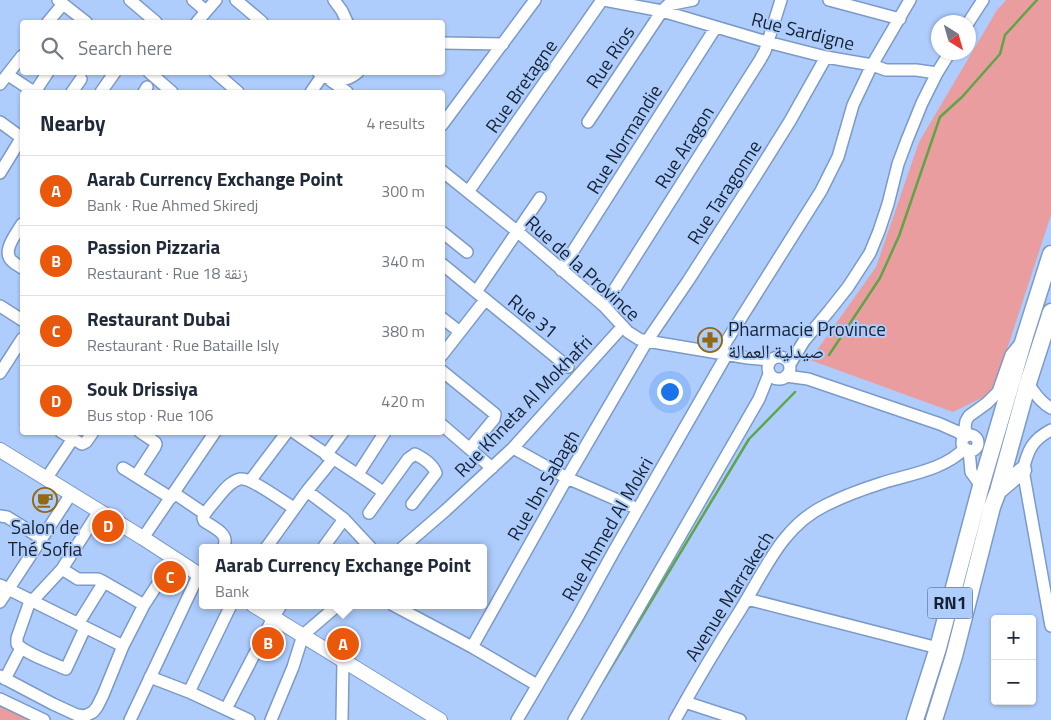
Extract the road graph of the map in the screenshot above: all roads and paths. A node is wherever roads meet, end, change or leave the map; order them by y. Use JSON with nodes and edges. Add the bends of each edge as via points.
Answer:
{"nodes":[{"id":1,"x":130,"y":0,"type":"edge"},
{"id":2,"x":193,"y":0,"type":"edge"},
{"id":3,"x":216,"y":0,"type":"edge"},
{"id":4,"x":236,"y":0,"type":"edge"},
{"id":5,"x":334,"y":0,"type":"edge"},
{"id":6,"x":535,"y":0,"type":"edge"},
{"id":7,"x":603,"y":0,"type":"edge"},
{"id":8,"x":693,"y":0,"type":"edge"},
{"id":9,"x":781,"y":0,"type":"edge"},
{"id":10,"x":829,"y":0,"type":"edge"},
{"id":11,"x":910,"y":0,"type":"edge"},
{"id":12,"x":983,"y":0,"type":"edge"},
{"id":13,"x":61,"y":2,"type":"edge"},
{"id":14,"x":206,"y":11,"type":"junction"},
{"id":15,"x":662,"y":11,"type":"junction"},
{"id":16,"x":973,"y":15,"type":"edge"},
{"id":17,"x":900,"y":19,"type":"junction"},
{"id":18,"x":49,"y":20,"type":"edge"},
{"id":19,"x":84,"y":20,"type":"edge"},
{"id":20,"x":154,"y":20,"type":"edge"},
{"id":21,"x":199,"y":20,"type":"edge"},
{"id":22,"x":260,"y":20,"type":"edge"},
{"id":23,"x":346,"y":20,"type":"edge"},
{"id":24,"x":716,"y":27,"type":"junction"},
{"id":25,"x":767,"y":42,"type":"junction"},
{"id":26,"x":445,"y":43,"type":"edge"},
{"id":27,"x":503,"y":44,"type":"junction"},
{"id":28,"x":826,"y":57,"type":"junction"},
{"id":29,"x":20,"y":59,"type":"edge"},
{"id":30,"x":945,"y":60,"type":"edge"},
{"id":31,"x":872,"y":65,"type":"junction"},
{"id":32,"x":937,"y":73,"type":"junction"},
{"id":33,"x":46,"y":75,"type":"edge"},
{"id":34,"x":113,"y":75,"type":"edge"},
{"id":35,"x":154,"y":75,"type":"edge"},
{"id":36,"x":218,"y":75,"type":"edge"},
{"id":37,"x":355,"y":75,"type":"edge"},
{"id":38,"x":324,"y":76,"type":"edge"},
{"id":39,"x":4,"y":79,"type":"edge"},
{"id":40,"x":81,"y":79,"type":"dead end"},
{"id":41,"x":29,"y":90,"type":"edge"},
{"id":42,"x":35,"y":90,"type":"edge"},
{"id":43,"x":73,"y":90,"type":"edge"},
{"id":44,"x":102,"y":90,"type":"edge"},
{"id":45,"x":170,"y":90,"type":"edge"},
{"id":46,"x":236,"y":90,"type":"edge"},
{"id":47,"x":313,"y":90,"type":"edge"},
{"id":48,"x":344,"y":90,"type":"edge"},
{"id":49,"x":445,"y":121,"type":"edge"},
{"id":50,"x":0,"y":122,"type":"edge"},
{"id":51,"x":588,"y":122,"type":"dead end"},
{"id":52,"x":20,"y":136,"type":"edge"},
{"id":53,"x":20,"y":140,"type":"edge"},
{"id":54,"x":0,"y":173,"type":"edge"},
{"id":55,"x":445,"y":173,"type":"edge"},
{"id":56,"x":468,"y":192,"type":"junction"},
{"id":57,"x":540,"y":198,"type":"dead end"},
{"id":58,"x":20,"y":227,"type":"edge"},
{"id":59,"x":518,"y":232,"type":"junction"},
{"id":60,"x":445,"y":234,"type":"edge"},
{"id":61,"x":0,"y":238,"type":"edge"},
{"id":62,"x":11,"y":243,"type":"junction"},
{"id":63,"x":467,"y":252,"type":"dead end"},
{"id":64,"x":1051,"y":254,"type":"edge"},
{"id":65,"x":20,"y":266,"type":"edge"},
{"id":66,"x":445,"y":266,"type":"edge"},
{"id":67,"x":561,"y":270,"type":"junction"},
{"id":68,"x":476,"y":292,"type":"junction"},
{"id":69,"x":485,"y":300,"type":"junction"},
{"id":70,"x":0,"y":306,"type":"edge"},
{"id":71,"x":604,"y":306,"type":"junction"},
{"id":72,"x":1051,"y":312,"type":"edge"},
{"id":73,"x":20,"y":319,"type":"edge"},
{"id":74,"x":445,"y":320,"type":"edge"},
{"id":75,"x":622,"y":326,"type":"junction"},
{"id":76,"x":460,"y":332,"type":"junction"},
{"id":77,"x":1024,"y":338,"type":"junction"},
{"id":78,"x":646,"y":341,"type":"junction"},
{"id":79,"x":20,"y":342,"type":"edge"},
{"id":80,"x":445,"y":350,"type":"edge"},
{"id":81,"x":723,"y":354,"type":"junction"},
{"id":82,"x":568,"y":367,"type":"dead end"},
{"id":83,"x":779,"y":368,"type":"junction"},
{"id":84,"x":0,"y":373,"type":"edge"},
{"id":85,"x":445,"y":373,"type":"edge"},
{"id":86,"x":1028,"y":383,"type":"junction"},
{"id":87,"x":1051,"y":408,"type":"edge"},
{"id":88,"x":969,"y":416,"type":"junction"},
{"id":89,"x":942,"y":424,"type":"junction"},
{"id":90,"x":445,"y":427,"type":"edge"},
{"id":91,"x":1051,"y":430,"type":"edge"},
{"id":92,"x":65,"y":435,"type":"edge"},
{"id":93,"x":91,"y":435,"type":"edge"},
{"id":94,"x":144,"y":435,"type":"edge"},
{"id":95,"x":213,"y":435,"type":"edge"},
{"id":96,"x":284,"y":435,"type":"edge"},
{"id":97,"x":298,"y":435,"type":"edge"},
{"id":98,"x":341,"y":435,"type":"edge"},
{"id":99,"x":384,"y":435,"type":"edge"},
{"id":100,"x":72,"y":440,"type":"junction"},
{"id":101,"x":967,"y":443,"type":"junction"},
{"id":102,"x":470,"y":448,"type":"junction"},
{"id":103,"x":513,"y":448,"type":"junction"},
{"id":104,"x":0,"y":450,"type":"edge"},
{"id":105,"x":330,"y":457,"type":"junction"},
{"id":106,"x":123,"y":468,"type":"dead end"},
{"id":107,"x":492,"y":468,"type":"junction"},
{"id":108,"x":1023,"y":470,"type":"junction"},
{"id":109,"x":358,"y":474,"type":"junction"},
{"id":110,"x":136,"y":476,"type":"junction"},
{"id":111,"x":567,"y":478,"type":"junction"},
{"id":112,"x":46,"y":479,"type":"junction"},
{"id":113,"x":250,"y":481,"type":"junction"},
{"id":114,"x":981,"y":486,"type":"junction"},
{"id":115,"x":307,"y":491,"type":"junction"},
{"id":116,"x":998,"y":491,"type":"junction"},
{"id":117,"x":383,"y":492,"type":"junction"},
{"id":118,"x":71,"y":494,"type":"junction"},
{"id":119,"x":173,"y":495,"type":"junction"},
{"id":120,"x":412,"y":504,"type":"dead end"},
{"id":121,"x":294,"y":508,"type":"junction"},
{"id":122,"x":638,"y":509,"type":"junction"},
{"id":123,"x":99,"y":511,"type":"junction"},
{"id":124,"x":369,"y":513,"type":"dead end"},
{"id":125,"x":205,"y":514,"type":"junction"},
{"id":126,"x":3,"y":516,"type":"edge"},
{"id":127,"x":344,"y":519,"type":"junction"},
{"id":128,"x":41,"y":538,"type":"junction"},
{"id":129,"x":143,"y":538,"type":"junction"},
{"id":130,"x":224,"y":544,"type":"edge"},
{"id":131,"x":269,"y":544,"type":"edge"},
{"id":132,"x":326,"y":544,"type":"edge"},
{"id":133,"x":365,"y":544,"type":"edge"},
{"id":134,"x":407,"y":544,"type":"edge"},
{"id":135,"x":174,"y":559,"type":"junction"},
{"id":136,"x":62,"y":569,"type":"junction"},
{"id":137,"x":199,"y":574,"type":"edge"},
{"id":138,"x":104,"y":582,"type":"junction"},
{"id":139,"x":199,"y":582,"type":"edge"},
{"id":140,"x":4,"y":587,"type":"edge"},
{"id":141,"x":747,"y":599,"type":"junction"},
{"id":142,"x":30,"y":601,"type":"junction"},
{"id":143,"x":0,"y":602,"type":"edge"},
{"id":144,"x":144,"y":605,"type":"junction"},
{"id":145,"x":229,"y":609,"type":"edge"},
{"id":146,"x":259,"y":609,"type":"edge"},
{"id":147,"x":279,"y":609,"type":"edge"},
{"id":148,"x":333,"y":609,"type":"edge"},
{"id":149,"x":400,"y":609,"type":"edge"},
{"id":150,"x":273,"y":618,"type":"junction"},
{"id":151,"x":81,"y":626,"type":"junction"},
{"id":152,"x":1051,"y":626,"type":"edge"},
{"id":153,"x":303,"y":635,"type":"junction"},
{"id":154,"x":123,"y":646,"type":"junction"},
{"id":155,"x":21,"y":648,"type":"junction"},
{"id":156,"x":472,"y":648,"type":"junction"},
{"id":157,"x":938,"y":648,"type":"junction"},
{"id":158,"x":343,"y":661,"type":"junction"},
{"id":159,"x":150,"y":677,"type":"junction"},
{"id":160,"x":2,"y":678,"type":"edge"},
{"id":161,"x":537,"y":685,"type":"junction"},
{"id":162,"x":189,"y":692,"type":"junction"},
{"id":163,"x":0,"y":699,"type":"edge"},
{"id":164,"x":685,"y":702,"type":"junction"},
{"id":165,"x":226,"y":709,"type":"junction"},
{"id":166,"x":437,"y":719,"type":"edge"},
{"id":167,"x":44,"y":720,"type":"edge"},
{"id":168,"x":130,"y":720,"type":"edge"},
{"id":169,"x":250,"y":720,"type":"edge"},
{"id":170,"x":271,"y":720,"type":"edge"},
{"id":171,"x":342,"y":720,"type":"edge"},
{"id":172,"x":517,"y":720,"type":"edge"},
{"id":173,"x":574,"y":720,"type":"edge"},
{"id":174,"x":675,"y":720,"type":"edge"},
{"id":175,"x":740,"y":720,"type":"edge"},
{"id":176,"x":915,"y":720,"type":"edge"},
{"id":177,"x":934,"y":720,"type":"edge"}],
"edges":[{"from":1,"to":20,"type":"street"},
{"from":2,"to":14,"type":"street"},
{"from":3,"to":14,"type":"street"},
{"from":4,"to":22,"type":"street"},
{"from":5,"to":23,"type":"street"},
{"from":6,"to":27,"type":"street"},
{"from":7,"to":15,"type":"street","name":"Rue Sardigne"},
{"from":7,"to":56,"type":"street","name":"Rue Bretagne"},
{"from":8,"to":15,"type":"street","via":[[668,5]]},
{"from":9,"to":25,"type":"street","name":"Rue Aragon"},
{"from":10,"to":17,"type":"street"},
{"from":11,"to":17,"type":"street","name":"Rue Ahmed Al Mokri"},
{"from":12,"to":16,"type":"street"},
{"from":13,"to":18,"type":"street"},
{"from":13,"to":19,"type":"street"},
{"from":14,"to":21,"type":"street"},
{"from":15,"to":24,"type":"street","name":"Rue Sardigne"},
{"from":15,"to":51,"type":"street","name":"Rue Rios"},
{"from":17,"to":31,"type":"street","name":"Rue Ahmed Al Mokri"},
{"from":24,"to":25,"type":"street","name":"Rue Sardigne"},
{"from":24,"to":67,"type":"street","name":"Rue Normandie"},
{"from":25,"to":28,"type":"street","name":"Rue Sardigne"},
{"from":25,"to":71,"type":"street","name":"Rue Aragon","via":[[753,71]]},
{"from":26,"to":27,"type":"street"},
{"from":27,"to":49,"type":"street"},
{"from":28,"to":31,"type":"street","name":"Rue Sardigne"},
{"from":28,"to":78,"type":"street","name":"Rue Taragonne","via":[[755,177]]},
{"from":29,"to":39,"type":"street"},
{"from":30,"to":32,"type":"street"},
{"from":31,"to":32,"type":"street","name":"Rue Sardigne","via":[[886,70]]},
{"from":31,"to":81,"type":"street","name":"Rue Ahmed Al Mokri","via":[[853,106],[838,157],[821,191]]},
{"from":32,"to":83,"type":"street","via":[[898,164],[888,204],[870,252],[840,298]]},
{"from":33,"to":42,"type":"street"},
{"from":34,"to":44,"type":"street"},
{"from":35,"to":45,"type":"street"},
{"from":36,"to":46,"type":"street"},
{"from":37,"to":38,"type":"street","via":[[338,81]]},
{"from":38,"to":47,"type":"street"},
{"from":38,"to":48,"type":"street"},
{"from":39,"to":41,"type":"street"},
{"from":40,"to":43,"type":"street"},
{"from":50,"to":52,"type":"street"},
{"from":53,"to":54,"type":"street"},
{"from":55,"to":56,"type":"street","name":"Rue de la Province"},
{"from":56,"to":59,"type":"street","name":"Rue de la Province"},
{"from":57,"to":59,"type":"street"},
{"from":58,"to":62,"type":"street"},
{"from":59,"to":67,"type":"street","name":"Rue de la Province"},
{"from":59,"to":68,"type":"street"},
{"from":60,"to":63,"type":"street"},
{"from":61,"to":62,"type":"street"},
{"from":62,"to":65,"type":"street","via":[[10,259]]},
{"from":64,"to":77,"type":"highway","number":"RN1"},
{"from":66,"to":68,"type":"street","name":"Rue 31"},
{"from":67,"to":71,"type":"street","name":"Rue de la Province"},
{"from":68,"to":69,"type":"street","name":"Rue 31"},
{"from":69,"to":76,"type":"street"},
{"from":69,"to":82,"type":"street","name":"Rue 31"},
{"from":70,"to":73,"type":"street"},
{"from":71,"to":75,"type":"street","name":"Rue de la Province"},
{"from":72,"to":86,"type":"highway","number":"RN1"},
{"from":74,"to":76,"type":"street"},
{"from":75,"to":78,"type":"street","name":"Rue de la Province"},
{"from":75,"to":103,"type":"street","name":"Rue Khneta Al Mokhafri"},
{"from":76,"to":80,"type":"street"},
{"from":77,"to":88,"type":"street","via":[[1011,355],[998,392]]},
{"from":77,"to":114,"type":"highway","number":"RN1"},
{"from":78,"to":81,"type":"street","name":"Rue de la Province"},
{"from":78,"to":111,"type":"street","name":"Rue Ibn Sabagh"},
{"from":79,"to":84,"type":"street"},
{"from":81,"to":83,"type":"street","name":"Rue de la Province"},
{"from":81,"to":122,"type":"street","name":"Rue Ahmed Al Mokri"},
{"from":83,"to":89,"type":"street","name":"Rue de la Province"},
{"from":83,"to":173,"type":"street"},
{"from":85,"to":102,"type":"street","via":[[495,414]]},
{"from":86,"to":87,"type":"street","via":[[1037,397]]},
{"from":86,"to":116,"type":"highway","number":"RN1"},
{"from":88,"to":89,"type":"street"},
{"from":88,"to":101,"type":"street","via":[[965,427]]},
{"from":89,"to":101,"type":"street","name":"Rue de la Province","via":[[958,432]]},
{"from":90,"to":102,"type":"street"},
{"from":91,"to":108,"type":"street","via":[[1032,445]]},
{"from":92,"to":100,"type":"street"},
{"from":93,"to":100,"type":"street","via":[[84,444]]},
{"from":94,"to":110,"type":"street","via":[[156,444]]},
{"from":95,"to":119,"type":"street"},
{"from":96,"to":113,"type":"street"},
{"from":97,"to":105,"type":"street"},
{"from":98,"to":105,"type":"street"},
{"from":99,"to":109,"type":"street"},
{"from":100,"to":112,"type":"street"},
{"from":101,"to":114,"type":"street","via":[[971,472]]},
{"from":101,"to":141,"type":"street","name":"Avenue Marrakech","via":[[948,462],[847,495],[808,514],[775,550]]},
{"from":102,"to":107,"type":"street"},
{"from":103,"to":107,"type":"street","name":"Rue Khneta Al Mokhafri"},
{"from":103,"to":111,"type":"street"},
{"from":104,"to":112,"type":"main road"},
{"from":105,"to":109,"type":"street"},
{"from":105,"to":115,"type":"street"},
{"from":106,"to":110,"type":"street"},
{"from":107,"to":134,"type":"street","name":"Rue Khneta Al Mokhafri"},
{"from":108,"to":116,"type":"highway"},
{"from":108,"to":152,"type":"street"},
{"from":109,"to":117,"type":"street"},
{"from":110,"to":119,"type":"street"},
{"from":111,"to":122,"type":"street"},
{"from":111,"to":156,"type":"street","name":"Rue Ibn Sabagh"},
{"from":112,"to":118,"type":"main road"},
{"from":113,"to":121,"type":"street"},
{"from":113,"to":125,"type":"street","via":[[234,481]]},
{"from":114,"to":157,"type":"highway","number":"RN1"},
{"from":115,"to":121,"type":"street"},
{"from":115,"to":127,"type":"street"},
{"from":116,"to":177,"type":"highway","number":"RN1"},
{"from":117,"to":120,"type":"street","via":[[408,459],[416,455],[436,474]]},
{"from":117,"to":124,"type":"street"},
{"from":118,"to":123,"type":"main road"},
{"from":118,"to":128,"type":"street"},
{"from":119,"to":125,"type":"street"},
{"from":119,"to":129,"type":"street"},
{"from":121,"to":131,"type":"street"},
{"from":122,"to":161,"type":"street","name":"Rue Ahmed Al Mokri"},
{"from":123,"to":129,"type":"main road"},
{"from":123,"to":136,"type":"street"},
{"from":125,"to":130,"type":"street","via":[[204,521],[224,537]]},
{"from":126,"to":128,"type":"street"},
{"from":127,"to":132,"type":"street"},
{"from":127,"to":133,"type":"street"},
{"from":128,"to":140,"type":"street"},
{"from":129,"to":135,"type":"main road"},
{"from":135,"to":137,"type":"main road"},
{"from":135,"to":144,"type":"street"},
{"from":136,"to":138,"type":"street","via":[[78,579]]},
{"from":136,"to":142,"type":"street"},
{"from":138,"to":144,"type":"street"},
{"from":138,"to":151,"type":"street"},
{"from":139,"to":159,"type":"street"},
{"from":140,"to":142,"type":"street"},
{"from":140,"to":143,"type":"street"},
{"from":141,"to":157,"type":"street"},
{"from":141,"to":164,"type":"street","name":"Avenue Marrakech"},
{"from":142,"to":151,"type":"street"},
{"from":142,"to":155,"type":"street","via":[[17,638]]},
{"from":144,"to":154,"type":"street"},
{"from":145,"to":162,"type":"street"},
{"from":146,"to":150,"type":"main road"},
{"from":147,"to":150,"type":"street"},
{"from":148,"to":153,"type":"street"},
{"from":149,"to":156,"type":"street"},
{"from":150,"to":153,"type":"main road"},
{"from":150,"to":165,"type":"street"},
{"from":151,"to":154,"type":"street"},
{"from":151,"to":155,"type":"street","via":[[66,669]]},
{"from":153,"to":158,"type":"main road"},
{"from":153,"to":170,"type":"street","via":[[294,668]]},
{"from":154,"to":160,"type":"street","via":[[97,707],[88,715],[78,715]]},
{"from":155,"to":160,"type":"street"},
{"from":156,"to":161,"type":"street"},
{"from":157,"to":176,"type":"highway","number":"RN1"},
{"from":158,"to":166,"type":"main road"},
{"from":158,"to":171,"type":"street"},
{"from":159,"to":162,"type":"street"},
{"from":159,"to":168,"type":"street"},
{"from":161,"to":172,"type":"street","name":"Rue Ahmed Al Mokri"},
{"from":162,"to":165,"type":"street"},
{"from":163,"to":167,"type":"street"},
{"from":164,"to":174,"type":"street","name":"Avenue Marrakech"},
{"from":164,"to":175,"type":"street"},
{"from":165,"to":169,"type":"street"}]}
